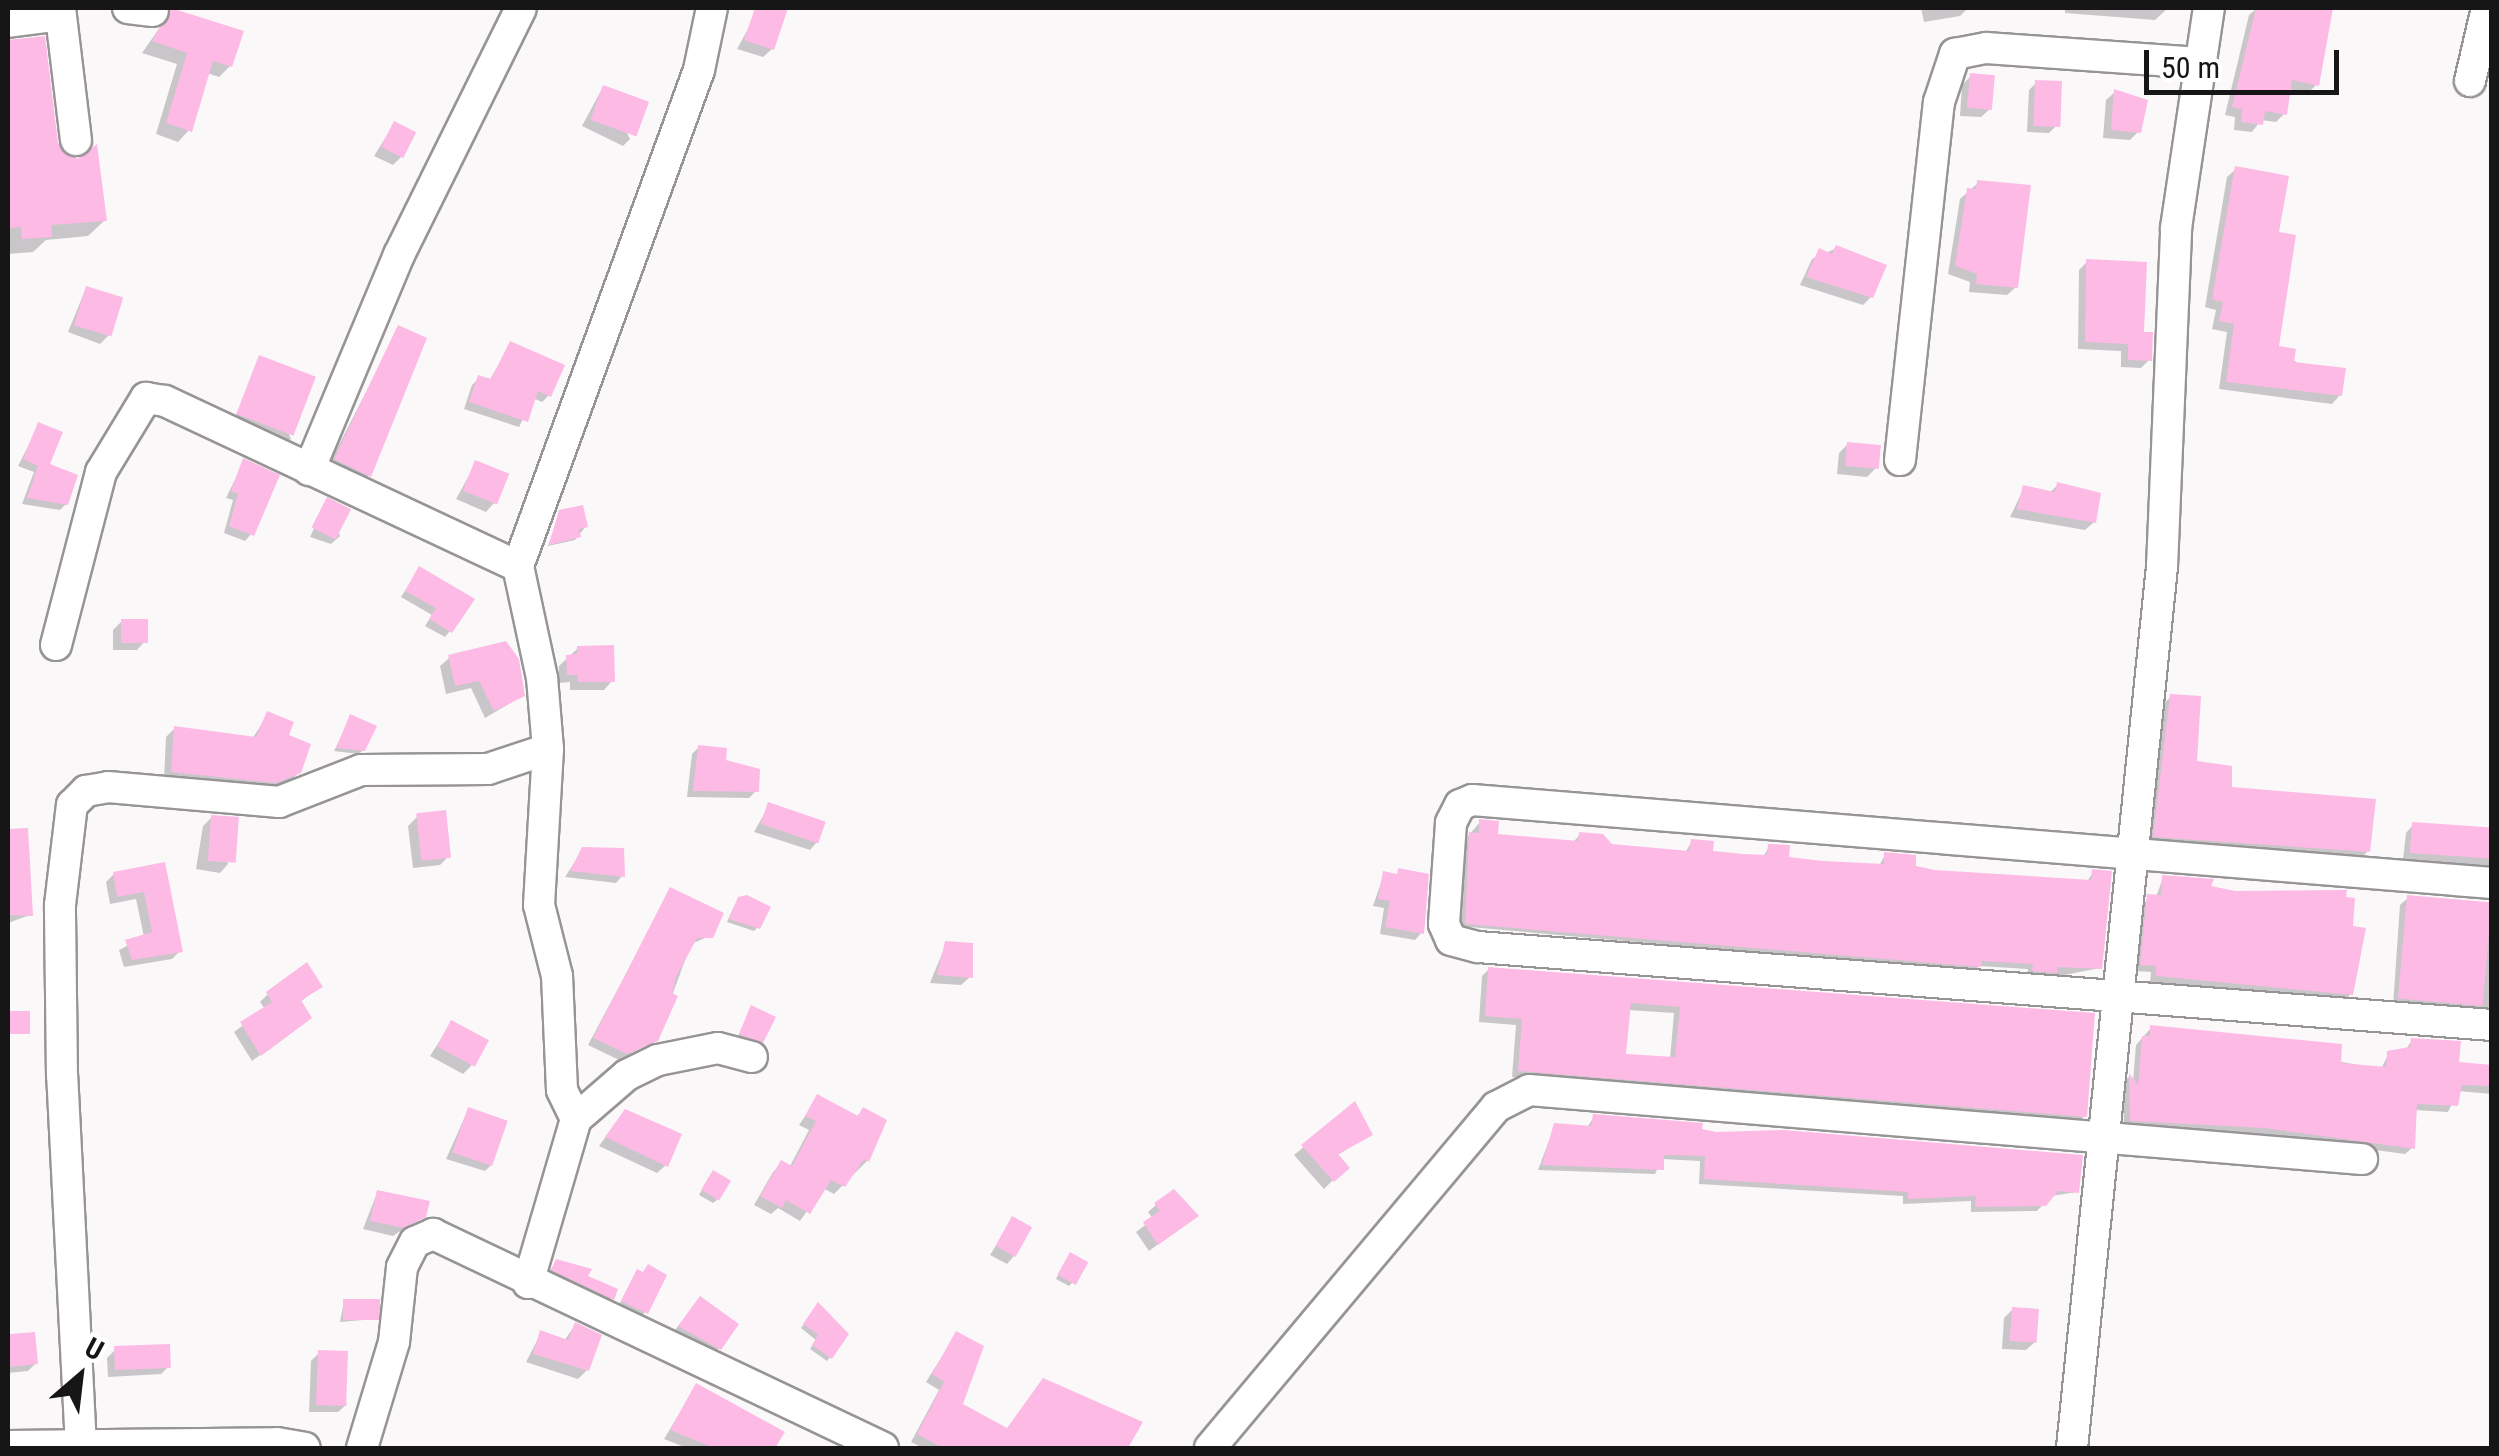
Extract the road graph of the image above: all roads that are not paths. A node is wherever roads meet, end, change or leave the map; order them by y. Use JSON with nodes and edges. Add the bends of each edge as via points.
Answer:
{"nodes":[{"id":1,"x":522,"y":8,"type":"edge"},
{"id":2,"x":712,"y":8,"type":"edge"},
{"id":3,"x":2208,"y":8,"type":"edge"},
{"id":4,"x":2487,"y":8,"type":"edge"},
{"id":5,"x":60,"y":11,"type":"edge"},
{"id":6,"x":8,"y":22,"type":"edge"},
{"id":7,"x":2199,"y":63,"type":"junction"},
{"id":8,"x":2470,"y":81,"type":"dead end"},
{"id":9,"x":76,"y":140,"type":"dead end"},
{"id":10,"x":1900,"y":460,"type":"dead end"},
{"id":11,"x":309,"y":470,"type":"junction"},
{"id":12,"x":518,"y":566,"type":"junction"},
{"id":13,"x":56,"y":645,"type":"dead end"},
{"id":14,"x":548,"y":748,"type":"junction"},
{"id":15,"x":2130,"y":850,"type":"junction"},
{"id":16,"x":2492,"y":883,"type":"edge"},
{"id":17,"x":2121,"y":998,"type":"junction"},
{"id":18,"x":2492,"y":1024,"type":"edge"},
{"id":19,"x":752,"y":1057,"type":"dead end"},
{"id":20,"x":576,"y":1118,"type":"junction"},
{"id":21,"x":2104,"y":1138,"type":"junction"},
{"id":22,"x":2362,"y":1159,"type":"dead end"},
{"id":23,"x":528,"y":1283,"type":"junction"},
{"id":24,"x":8,"y":1446,"type":"edge"},
{"id":25,"x":82,"y":1446,"type":"edge"},
{"id":26,"x":305,"y":1448,"type":"edge"},
{"id":27,"x":362,"y":1448,"type":"edge"},
{"id":28,"x":883,"y":1448,"type":"edge"},
{"id":29,"x":1210,"y":1448,"type":"edge"},
{"id":30,"x":2072,"y":1448,"type":"edge"}],
"edges":[{"from":1,"to":11,"type":"street","via":[[399,255]]},
{"from":2,"to":12,"type":"street","via":[[699,70]]},
{"from":3,"to":7,"type":"street"},
{"from":4,"to":8,"type":"street"},
{"from":5,"to":6,"type":"street"},
{"from":5,"to":9,"type":"street"},
{"from":7,"to":10,"type":"street","via":[[1986,48],[1955,54],[1938,102]]},
{"from":7,"to":15,"type":"street","via":[[2176,228],[2162,567]]},
{"from":11,"to":12,"type":"street"},
{"from":11,"to":13,"type":"street","via":[[146,398],[101,472]]},
{"from":12,"to":14,"type":"street","via":[[542,678]]},
{"from":14,"to":20,"type":"street","via":[[539,905],[560,1003],[562,1090]]},
{"from":14,"to":25,"type":"street","via":[[488,769],[361,770],[280,802],[108,786],[86,791],[72,805],[60,905],[62,1076]]},
{"from":15,"to":16,"type":"street"},
{"from":15,"to":17,"type":"street"},
{"from":15,"to":17,"type":"street","via":[[1472,800],[1460,804],[1451,823],[1444,924],[1451,940],[1478,946]]},
{"from":17,"to":18,"type":"street"},
{"from":17,"to":21,"type":"street"},
{"from":19,"to":20,"type":"street","via":[[718,1048],[658,1060],[627,1075]]},
{"from":20,"to":23,"type":"street"},
{"from":21,"to":22,"type":"street"},
{"from":21,"to":29,"type":"street","via":[[1546,1091],[1512,1094]]},
{"from":21,"to":30,"type":"street"},
{"from":23,"to":27,"type":"street","via":[[433,1234],[415,1242],[402,1267],[394,1342]]},
{"from":23,"to":28,"type":"street"},
{"from":24,"to":25,"type":"street"},
{"from":25,"to":26,"type":"street"}]}
